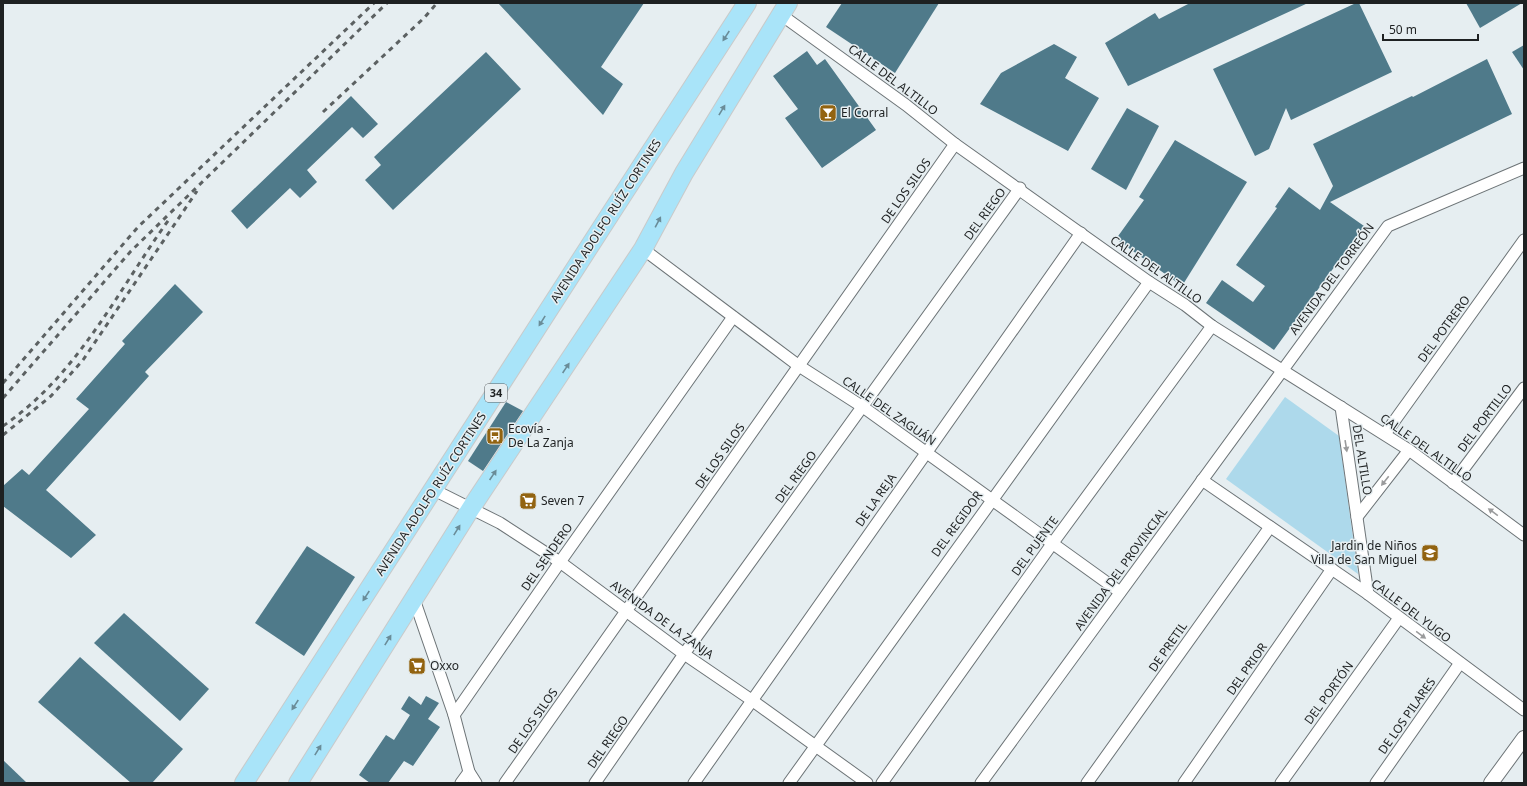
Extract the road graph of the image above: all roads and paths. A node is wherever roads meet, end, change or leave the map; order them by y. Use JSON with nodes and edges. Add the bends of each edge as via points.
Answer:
{"nodes":[{"id":1,"x":747,"y":3,"type":"edge"},
{"id":2,"x":786,"y":7,"type":"edge"},
{"id":3,"x":955,"y":144,"type":"junction"},
{"id":4,"x":1524,"y":168,"type":"edge"},
{"id":5,"x":1020,"y":188,"type":"junction"},
{"id":6,"x":1081,"y":232,"type":"junction"},
{"id":7,"x":1524,"y":240,"type":"edge"},
{"id":8,"x":643,"y":249,"type":"junction"},
{"id":9,"x":1149,"y":282,"type":"junction"},
{"id":10,"x":733,"y":317,"type":"junction"},
{"id":11,"x":1212,"y":326,"type":"junction"},
{"id":12,"x":799,"y":366,"type":"junction"},
{"id":13,"x":1281,"y":370,"type":"junction"},
{"id":14,"x":1524,"y":388,"type":"edge"},
{"id":15,"x":863,"y":407,"type":"junction"},
{"id":16,"x":1341,"y":407,"type":"junction"},
{"id":17,"x":1385,"y":434,"type":"junction"},
{"id":18,"x":1409,"y":450,"type":"junction"},
{"id":19,"x":925,"y":453,"type":"junction"},
{"id":20,"x":1202,"y":480,"type":"junction"},
{"id":21,"x":1453,"y":483,"type":"junction"},
{"id":22,"x":434,"y":490,"type":"junction"},
{"id":23,"x":991,"y":499,"type":"junction"},
{"id":24,"x":471,"y":508,"type":"junction"},
{"id":25,"x":1357,"y":517,"type":"junction"},
{"id":26,"x":1270,"y":527,"type":"junction"},
{"id":27,"x":1524,"y":535,"type":"edge"},
{"id":28,"x":1052,"y":544,"type":"junction"},
{"id":29,"x":560,"y":562,"type":"junction"},
{"id":30,"x":1332,"y":569,"type":"junction"},
{"id":31,"x":1120,"y":592,"type":"junction"},
{"id":32,"x":1368,"y":594,"type":"junction"},
{"id":33,"x":414,"y":599,"type":"junction"},
{"id":34,"x":626,"y":611,"type":"junction"},
{"id":35,"x":1399,"y":618,"type":"junction"},
{"id":36,"x":684,"y":654,"type":"junction"},
{"id":37,"x":1460,"y":663,"type":"junction"},
{"id":38,"x":753,"y":701,"type":"junction"},
{"id":39,"x":1524,"y":710,"type":"edge"},
{"id":40,"x":454,"y":715,"type":"junction"},
{"id":41,"x":1524,"y":738,"type":"edge"},
{"id":42,"x":814,"y":746,"type":"junction"},
{"id":43,"x":469,"y":772,"type":"junction"},
{"id":44,"x":244,"y":783,"type":"edge"},
{"id":45,"x":298,"y":783,"type":"edge"},
{"id":46,"x":461,"y":783,"type":"edge"},
{"id":47,"x":476,"y":783,"type":"edge"},
{"id":48,"x":505,"y":783,"type":"edge"},
{"id":49,"x":595,"y":783,"type":"edge"},
{"id":50,"x":694,"y":783,"type":"edge"},
{"id":51,"x":789,"y":783,"type":"edge"},
{"id":52,"x":867,"y":783,"type":"edge"},
{"id":53,"x":882,"y":783,"type":"edge"},
{"id":54,"x":981,"y":783,"type":"edge"},
{"id":55,"x":1087,"y":783,"type":"edge"},
{"id":56,"x":1184,"y":783,"type":"edge"},
{"id":57,"x":1281,"y":783,"type":"edge"},
{"id":58,"x":1376,"y":783,"type":"edge"},
{"id":59,"x":1491,"y":783,"type":"edge"}],
"edges":[{"from":1,"to":22,"type":"main road","name":"AVENIDA ADOLFO RUÍZ CORTINES","number":"34","one_way":true},
{"from":2,"to":3,"type":"street","name":"CALLE DEL ALTILLO"},
{"from":8,"to":2,"type":"main road","one_way":true,"via":[[684,173]]},
{"from":3,"to":5,"type":"street","name":"CALLE DEL ALTILLO"},
{"from":3,"to":12,"type":"street","name":"DE LOS SILOS"},
{"from":4,"to":13,"type":"street","name":"AVENIDA DEL TORREÓN","via":[[1388,226]]},
{"from":5,"to":6,"type":"street","name":"CALLE DEL ALTILLO"},
{"from":5,"to":15,"type":"street","name":"DEL RIEGO"},
{"from":6,"to":9,"type":"street","name":"CALLE DEL ALTILLO"},
{"from":6,"to":19,"type":"street","name":"DE LA REJA"},
{"from":7,"to":17,"type":"street","name":"DEL POTRERO"},
{"from":8,"to":10,"type":"street","name":"CALLE DEL ZAGUÁN"},
{"from":24,"to":8,"type":"main road","one_way":true},
{"from":9,"to":11,"type":"street","name":"CALLE DEL ALTILLO","via":[[1186,305]]},
{"from":9,"to":23,"type":"street","name":"DEL REGIDOR"},
{"from":10,"to":12,"type":"street","name":"CALLE DEL ZAGUÁN"},
{"from":10,"to":29,"type":"street","name":"DEL SENDERO"},
{"from":11,"to":13,"type":"street","name":"CALLE DEL ALTILLO"},
{"from":11,"to":28,"type":"street","name":"DEL PUENTE"},
{"from":12,"to":15,"type":"street","name":"CALLE DEL ZAGUÁN"},
{"from":12,"to":34,"type":"street","name":"DE LOS SILOS"},
{"from":13,"to":16,"type":"street","name":"CALLE DEL ALTILLO"},
{"from":13,"to":20,"type":"street","name":"AVENIDA DEL PROVINCIAL"},
{"from":14,"to":21,"type":"street","name":"DEL PORTILLO"},
{"from":15,"to":19,"type":"street","name":"CALLE DEL ZAGUÁN"},
{"from":15,"to":36,"type":"street","name":"DEL RIEGO"},
{"from":16,"to":17,"type":"street","name":"CALLE DEL ALTILLO"},
{"from":16,"to":25,"type":"street","name":"DEL ALTILLO","one_way":true},
{"from":17,"to":18,"type":"street","name":"CALLE DEL ALTILLO"},
{"from":18,"to":21,"type":"street","name":"CALLE DEL ALTILLO"},
{"from":18,"to":25,"type":"street","name":"DEL ALTILLO","one_way":true},
{"from":19,"to":23,"type":"street","name":"CALLE DEL ZAGUÁN"},
{"from":19,"to":38,"type":"street","name":"DE LA REJA"},
{"from":20,"to":26,"type":"street","name":"CALLE DEL YUGO"},
{"from":20,"to":31,"type":"street","name":"AVENIDA DEL PROVINCIAL"},
{"from":27,"to":21,"type":"street","name":"CALLE DEL ALTILLO","one_way":true},
{"from":22,"to":24,"type":"street","name":"AVENIDA DE LA ZANJA"},
{"from":22,"to":44,"type":"main road","name":"AVENIDA ADOLFO RUÍZ CORTINES","number":"34","one_way":true},
{"from":23,"to":28,"type":"street","name":"CALLE DEL ZAGUÁN"},
{"from":23,"to":42,"type":"street","name":"DEL REGIDOR"},
{"from":24,"to":29,"type":"street","name":"AVENIDA DE LA ZANJA","via":[[500,523]]},
{"from":33,"to":24,"type":"main road","one_way":true},
{"from":25,"to":32,"type":"street","name":"DEL ALTILLO"},
{"from":26,"to":30,"type":"street","name":"CALLE DEL YUGO"},
{"from":26,"to":55,"type":"street","name":"DE PRETIL"},
{"from":28,"to":31,"type":"street","name":"CALLE DEL ZAGUÁN"},
{"from":28,"to":53,"type":"street","name":"DEL PUENTE"},
{"from":29,"to":34,"type":"street","name":"AVENIDA DE LA ZANJA"},
{"from":29,"to":40,"type":"street","name":"DEL SENDERO"},
{"from":30,"to":32,"type":"street","name":"CALLE DEL YUGO"},
{"from":30,"to":56,"type":"street","name":"DEL PRIOR"},
{"from":31,"to":54,"type":"street","name":"AVENIDA DEL PROVINCIAL"},
{"from":32,"to":35,"type":"street","name":"CALLE DEL YUGO"},
{"from":33,"to":40,"type":"street"},
{"from":45,"to":33,"type":"main road","one_way":true},
{"from":34,"to":36,"type":"street","name":"AVENIDA DE LA ZANJA"},
{"from":34,"to":48,"type":"street","name":"DE LOS SILOS"},
{"from":35,"to":37,"type":"street","name":"CALLE DEL YUGO","one_way":true},
{"from":35,"to":57,"type":"street","name":"DEL PORTÓN"},
{"from":36,"to":38,"type":"street","name":"AVENIDA DE LA ZANJA"},
{"from":36,"to":49,"type":"street","name":"DEL RIEGO"},
{"from":37,"to":39,"type":"street","name":"CALLE DEL YUGO"},
{"from":37,"to":58,"type":"street","name":"DE LOS PILARES"},
{"from":38,"to":42,"type":"street","name":"AVENIDA DE LA ZANJA"},
{"from":38,"to":50,"type":"street","name":"DE LA REJA"},
{"from":40,"to":43,"type":"street"},
{"from":41,"to":59,"type":"street"},
{"from":42,"to":51,"type":"street","name":"DEL REGIDOR"},
{"from":42,"to":52,"type":"street","name":"AVENIDA DE LA ZANJA"},
{"from":43,"to":46,"type":"street"},
{"from":43,"to":47,"type":"street"}]}
